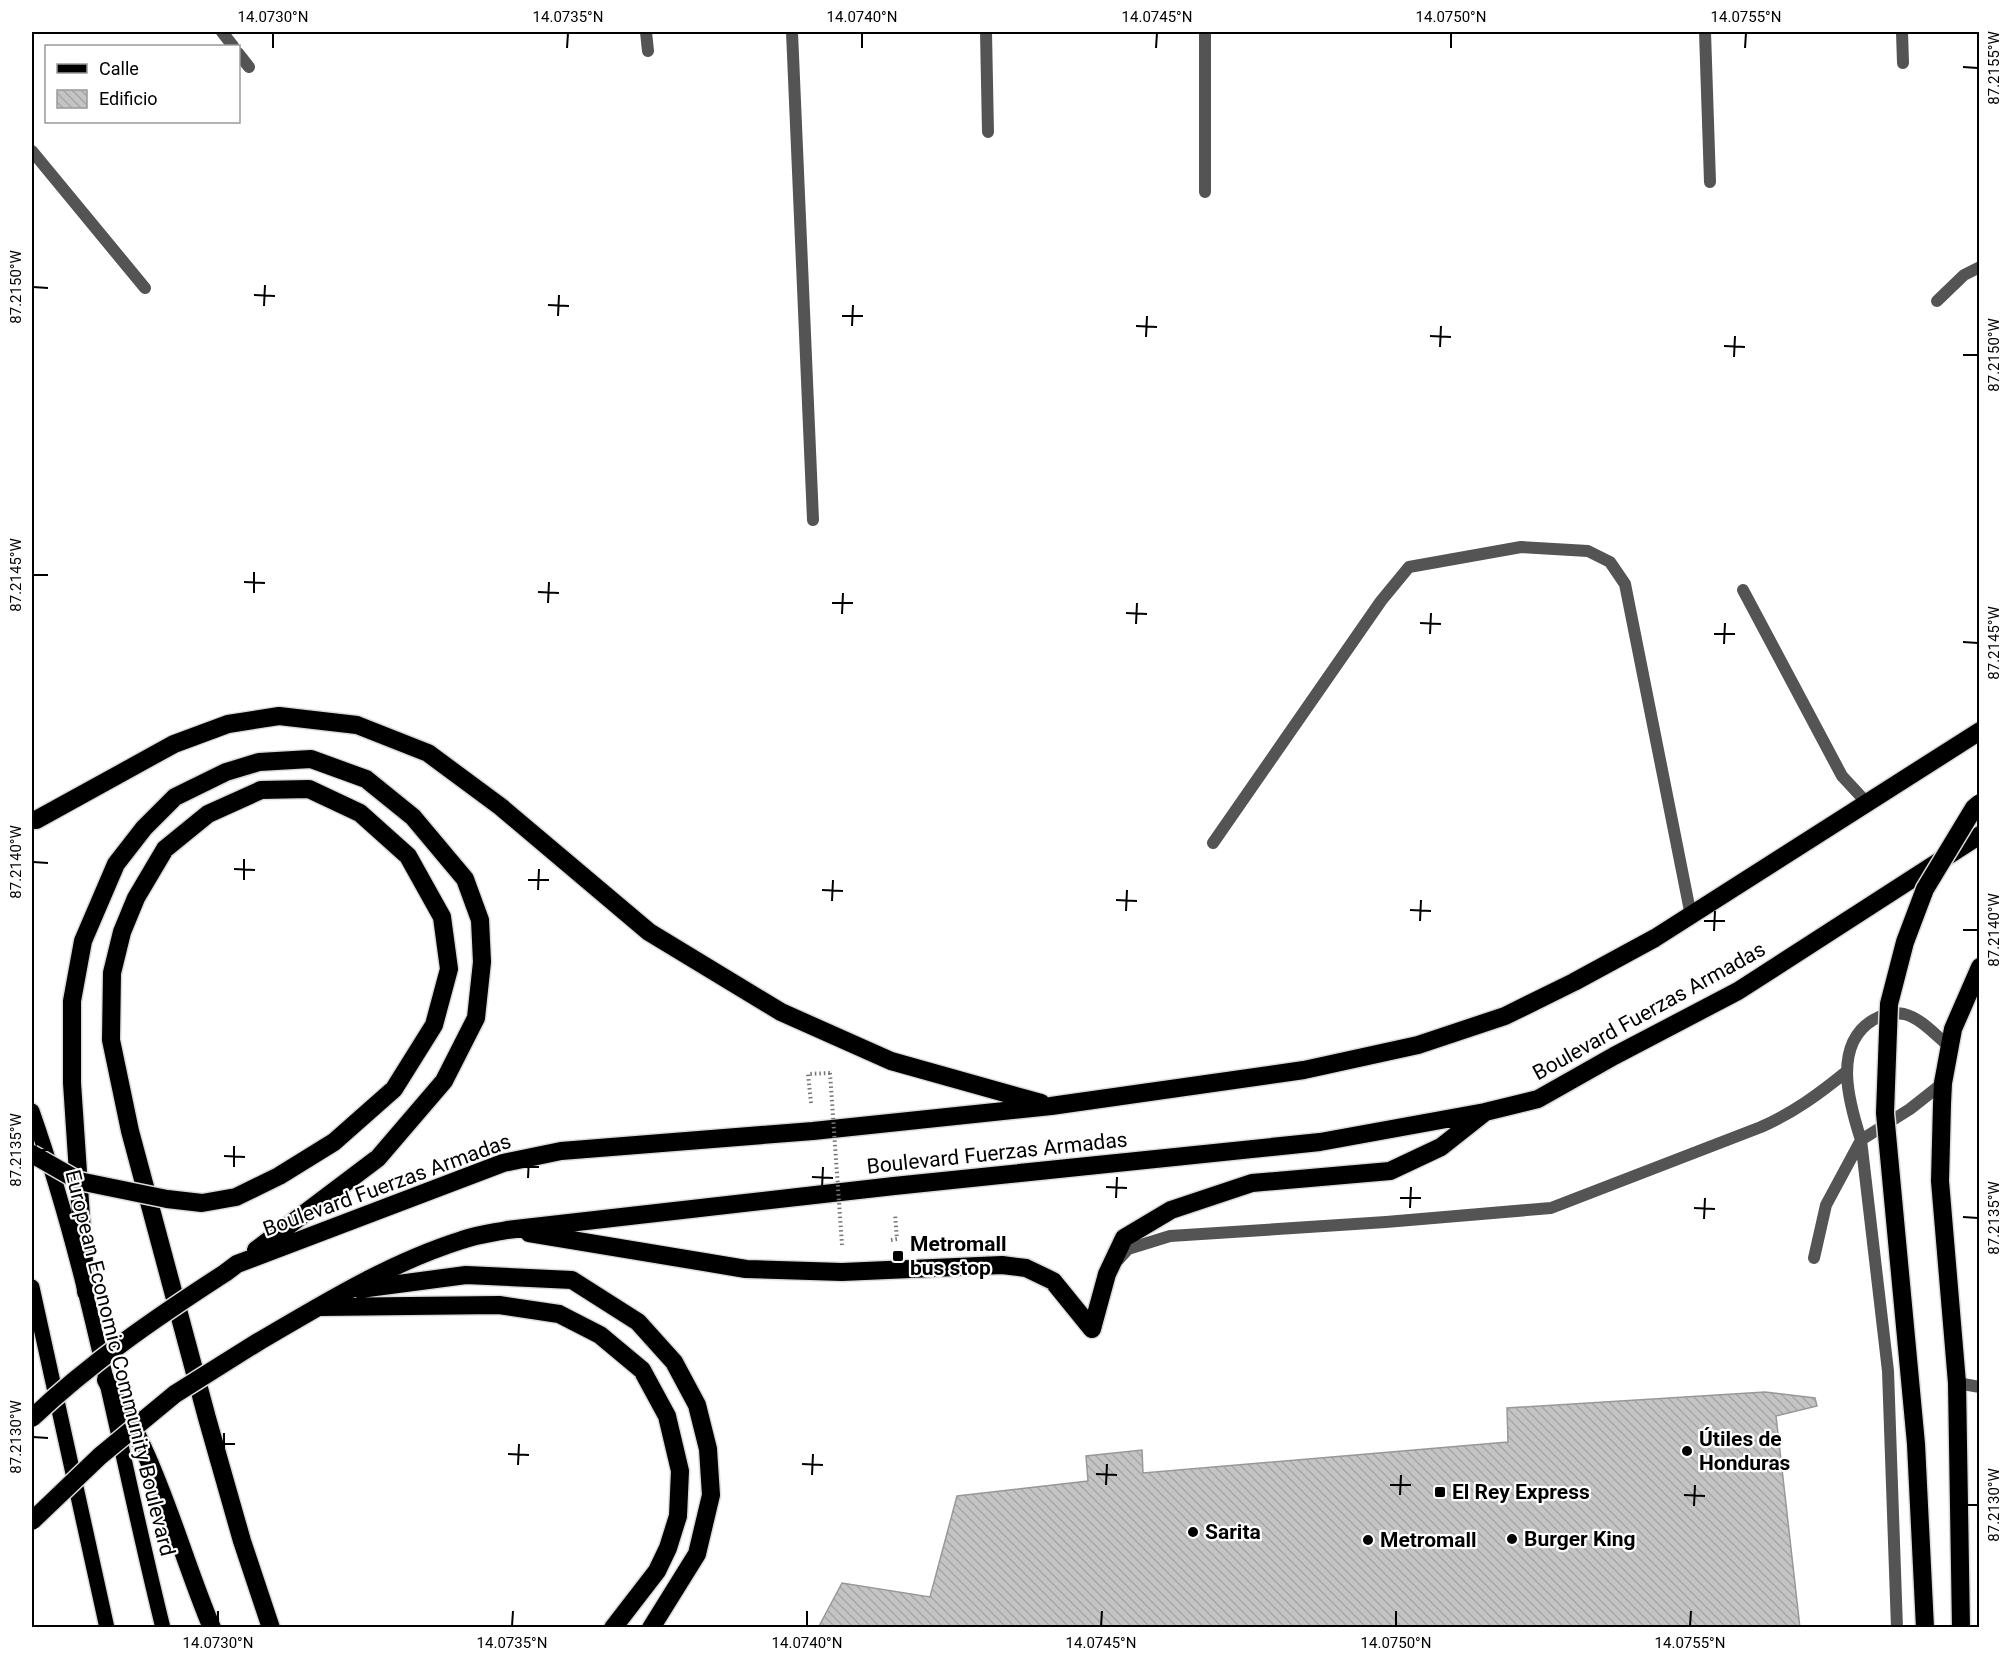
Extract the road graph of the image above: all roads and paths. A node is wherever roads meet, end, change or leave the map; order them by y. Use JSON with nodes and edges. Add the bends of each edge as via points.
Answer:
{"nodes":[{"id":1,"x":222,"y":32,"type":"edge"},
{"id":2,"x":646,"y":32,"type":"edge"},
{"id":3,"x":792,"y":32,"type":"edge"},
{"id":4,"x":986,"y":32,"type":"edge"},
{"id":5,"x":1204,"y":32,"type":"edge"},
{"id":6,"x":1705,"y":32,"type":"edge"},
{"id":7,"x":1902,"y":32,"type":"edge"},
{"id":8,"x":232,"y":45,"type":"edge"},
{"id":9,"x":648,"y":51,"type":"dead end"},
{"id":10,"x":240,"y":56,"type":"edge"},
{"id":11,"x":1903,"y":63,"type":"dead end"},
{"id":12,"x":249,"y":67,"type":"dead end"},
{"id":13,"x":988,"y":132,"type":"dead end"},
{"id":14,"x":32,"y":151,"type":"edge"},
{"id":15,"x":1710,"y":182,"type":"dead end"},
{"id":16,"x":1205,"y":192,"type":"dead end"},
{"id":17,"x":1980,"y":267,"type":"edge"},
{"id":18,"x":145,"y":288,"type":"dead end"},
{"id":19,"x":1937,"y":301,"type":"dead end"},
{"id":20,"x":813,"y":520,"type":"dead end"},
{"id":21,"x":1743,"y":590,"type":"dead end"},
{"id":22,"x":1980,"y":731,"type":"edge"},
{"id":23,"x":1867,"y":803,"type":"junction"},
{"id":24,"x":1980,"y":803,"type":"edge"},
{"id":25,"x":32,"y":820,"type":"edge"},
{"id":26,"x":1980,"y":835,"type":"edge"},
{"id":27,"x":1213,"y":843,"type":"dead end"},
{"id":28,"x":1691,"y":916,"type":"junction"},
{"id":29,"x":1980,"y":967,"type":"edge"},
{"id":30,"x":1949,"y":1047,"type":"junction"},
{"id":31,"x":1846,"y":1072,"type":"junction"},
{"id":32,"x":808,"y":1074,"type":"dead end"},
{"id":33,"x":1943,"y":1083,"type":"junction"},
{"id":34,"x":1051,"y":1106,"type":"junction"},
{"id":35,"x":32,"y":1111,"type":"edge"},
{"id":36,"x":1485,"y":1112,"type":"junction"},
{"id":37,"x":1861,"y":1140,"type":"junction"},
{"id":38,"x":32,"y":1154,"type":"edge"},
{"id":39,"x":507,"y":1230,"type":"junction"},
{"id":40,"x":842,"y":1245,"type":"dead end"},
{"id":41,"x":1814,"y":1258,"type":"dead end"},
{"id":42,"x":231,"y":1268,"type":"junction"},
{"id":43,"x":1107,"y":1274,"type":"junction"},
{"id":44,"x":32,"y":1287,"type":"edge"},
{"id":45,"x":86,"y":1292,"type":"junction"},
{"id":46,"x":344,"y":1292,"type":"junction"},
{"id":47,"x":318,"y":1307,"type":"junction"},
{"id":48,"x":105,"y":1380,"type":"junction"},
{"id":49,"x":1957,"y":1383,"type":"junction"},
{"id":50,"x":1980,"y":1387,"type":"edge"},
{"id":51,"x":32,"y":1418,"type":"edge"},
{"id":52,"x":32,"y":1521,"type":"edge"},
{"id":53,"x":107,"y":1628,"type":"edge"},
{"id":54,"x":163,"y":1628,"type":"edge"},
{"id":55,"x":212,"y":1628,"type":"edge"},
{"id":56,"x":271,"y":1628,"type":"edge"},
{"id":57,"x":613,"y":1628,"type":"edge"},
{"id":58,"x":651,"y":1628,"type":"edge"},
{"id":59,"x":1897,"y":1628,"type":"edge"},
{"id":60,"x":1925,"y":1628,"type":"edge"},
{"id":61,"x":1961,"y":1628,"type":"edge"}],
"edges":[{"from":1,"to":8,"type":"street"},
{"from":2,"to":9,"type":"street"},
{"from":3,"to":20,"type":"street"},
{"from":4,"to":13,"type":"street"},
{"from":5,"to":16,"type":"street"},
{"from":6,"to":15,"type":"street"},
{"from":7,"to":11,"type":"street"},
{"from":10,"to":12,"type":"street"},
{"from":14,"to":18,"type":"street"},
{"from":17,"to":19,"type":"street","via":[[1964,275]]},
{"from":21,"to":23,"type":"street","via":[[1842,776]]},
{"from":22,"to":23,"type":"highway","name":"Boulevard Fuerzas Armadas"},
{"from":23,"to":28,"type":"highway","name":"Boulevard Fuerzas Armadas"},
{"from":24,"to":60,"type":"highway","bridge":true,"via":[[1925,889],[1905,942],[1889,1004],[1885,1113],[1916,1444]]},
{"from":25,"to":34,"type":"highway","via":[[174,744],[228,724],[279,716],[357,725],[428,753],[501,807],[649,932],[781,1012],[891,1061]]},
{"from":26,"to":36,"type":"highway","name":"Boulevard Fuerzas Armadas","via":[[1738,991],[1538,1099]]},
{"from":27,"to":28,"type":"street","via":[[1408,567],[1521,547],[1588,552],[1610,562],[1625,584]]},
{"from":28,"to":34,"type":"highway","name":"Boulevard Fuerzas Armadas","via":[[1505,1016],[1418,1045],[1304,1070]]},
{"from":29,"to":30,"type":"highway"},
{"from":30,"to":31,"type":"street","via":[[1920,1022],[1904,1014],[1882,1015],[1865,1025],[1852,1044]]},
{"from":30,"to":33,"type":"highway"},
{"from":31,"to":37,"type":"street"},
{"from":31,"to":43,"type":"street","via":[[1786,1116],[1551,1208],[1170,1236],[1128,1249]]},
{"from":32,"to":40,"type":"path","bridge":true,"via":[[830,1073]]},
{"from":33,"to":37,"type":"street"},
{"from":33,"to":49,"type":"highway","via":[[1940,1181]]},
{"from":34,"to":42,"type":"highway","name":"Boulevard Fuerzas Armadas","via":[[813,1131],[561,1151],[503,1163]]},
{"from":35,"to":45,"type":"main road","name":"European Economic Community Boulevard"},
{"from":36,"to":39,"type":"highway","name":"Boulevard Fuerzas Armadas","via":[[1320,1142]]},
{"from":36,"to":43,"type":"highway","via":[[1441,1147],[1390,1171],[1252,1183],[1171,1210],[1124,1238]]},
{"from":37,"to":41,"type":"street","via":[[1826,1205]]},
{"from":37,"to":59,"type":"street","via":[[1888,1371]]},
{"from":38,"to":56,"type":"highway","bridge":true,"via":[[80,1181],[167,1199],[202,1203],[236,1197],[333,1142],[394,1089],[434,1025],[448,969],[441,917],[408,856],[360,813],[309,789],[261,790],[208,814],[165,849],[132,906],[112,973],[111,1040],[130,1131],[213,1440]]},
{"from":39,"to":43,"type":"highway","via":[[746,1269],[842,1272],[1002,1265],[1026,1268],[1053,1281],[1092,1329]]},
{"from":39,"to":46,"type":"highway","name":"Boulevard Fuerzas Armadas","via":[[463,1239],[401,1263]]},
{"from":42,"to":45,"type":"highway","via":[[378,1158],[444,1081],[476,1018],[482,963],[480,920],[465,879],[413,818],[366,779],[311,759],[259,762],[226,772],[175,797],[116,864],[82,941],[72,1001],[72,1083]]},
{"from":42,"to":51,"type":"highway","name":"Boulevard Fuerzas Armadas","bridge":true,"via":[[140,1329]]},
{"from":44,"to":53,"type":"main road"},
{"from":45,"to":48,"type":"main road","name":"European Economic Community Boulevard"},
{"from":46,"to":47,"type":"highway","name":"Boulevard Fuerzas Armadas"},
{"from":46,"to":58,"type":"highway","via":[[465,1275],[572,1280],[638,1322],[674,1362],[697,1405],[708,1449],[711,1495],[697,1554]]},
{"from":47,"to":52,"type":"highway","name":"Boulevard Fuerzas Armadas","bridge":true,"via":[[175,1395],[100,1456]]},
{"from":47,"to":57,"type":"highway","via":[[499,1305],[559,1314],[600,1335],[642,1370],[667,1416],[680,1471],[678,1516],[657,1570]]},
{"from":48,"to":54,"type":"main road","name":"European Economic Community Boulevard"},
{"from":48,"to":55,"type":"highway","via":[[143,1447]]},
{"from":49,"to":50,"type":"street"},
{"from":49,"to":61,"type":"highway"}]}
